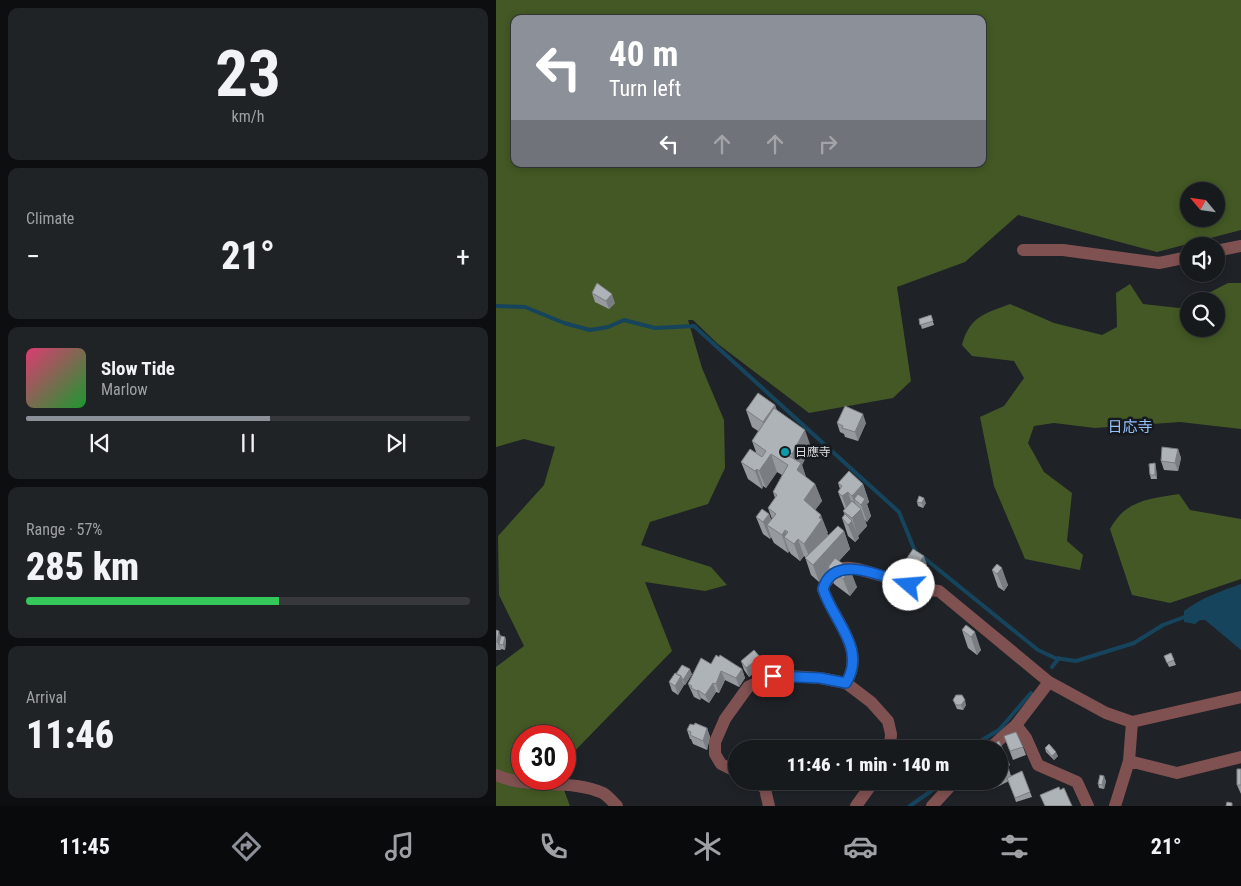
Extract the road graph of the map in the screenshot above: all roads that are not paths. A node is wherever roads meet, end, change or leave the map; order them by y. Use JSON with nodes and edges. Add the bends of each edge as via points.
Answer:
{"nodes":[{"id":1,"x":1241,"y":246,"type":"edge"},
{"id":2,"x":1023,"y":250,"type":"dead end"},
{"id":3,"x":1225,"y":250,"type":"edge"},
{"id":4,"x":1180,"y":259,"type":"edge"},
{"id":5,"x":1049,"y":682,"type":"junction"},
{"id":6,"x":846,"y":683,"type":"junction"},
{"id":7,"x":1239,"y":697,"type":"edge"},
{"id":8,"x":1132,"y":722,"type":"junction"},
{"id":9,"x":1016,"y":725,"type":"junction"},
{"id":10,"x":891,"y":740,"type":"edge"},
{"id":11,"x":1001,"y":740,"type":"edge"},
{"id":12,"x":1241,"y":756,"type":"edge"},
{"id":13,"x":1128,"y":761,"type":"junction"},
{"id":14,"x":728,"y":768,"type":"edge"},
{"id":15,"x":496,"y":775,"type":"edge"},
{"id":16,"x":765,"y":790,"type":"edge"},
{"id":17,"x":868,"y":790,"type":"edge"},
{"id":18,"x":947,"y":790,"type":"edge"},
{"id":19,"x":617,"y":806,"type":"edge"},
{"id":20,"x":769,"y":806,"type":"edge"},
{"id":21,"x":856,"y":806,"type":"edge"},
{"id":22,"x":932,"y":806,"type":"edge"},
{"id":23,"x":1088,"y":806,"type":"edge"},
{"id":24,"x":1115,"y":806,"type":"edge"}],
"edges":[{"from":1,"to":3,"type":"street"},
{"from":2,"to":4,"type":"street","via":[[1064,250],[1159,263]]},
{"from":5,"to":6,"type":"street","via":[[939,591],[923,590],[845,568],[824,584],[823,589],[850,644],[854,663]]},
{"from":5,"to":8,"type":"street","via":[[1106,713]]},
{"from":5,"to":9,"type":"street"},
{"from":6,"to":10,"type":"street","via":[[871,702],[888,721]]},
{"from":6,"to":14,"type":"street","via":[[773,676],[748,687],[725,719],[715,742],[715,754],[721,764]]},
{"from":7,"to":8,"type":"street"},
{"from":8,"to":13,"type":"street"},
{"from":9,"to":11,"type":"street"},
{"from":9,"to":23,"type":"street","via":[[1026,738],[1038,766],[1077,782]]},
{"from":12,"to":13,"type":"street","via":[[1176,773]]},
{"from":13,"to":24,"type":"street"},
{"from":15,"to":19,"type":"street","via":[[518,782],[572,785],[604,794]]},
{"from":16,"to":20,"type":"street"},
{"from":17,"to":21,"type":"street"},
{"from":18,"to":22,"type":"street"}]}
